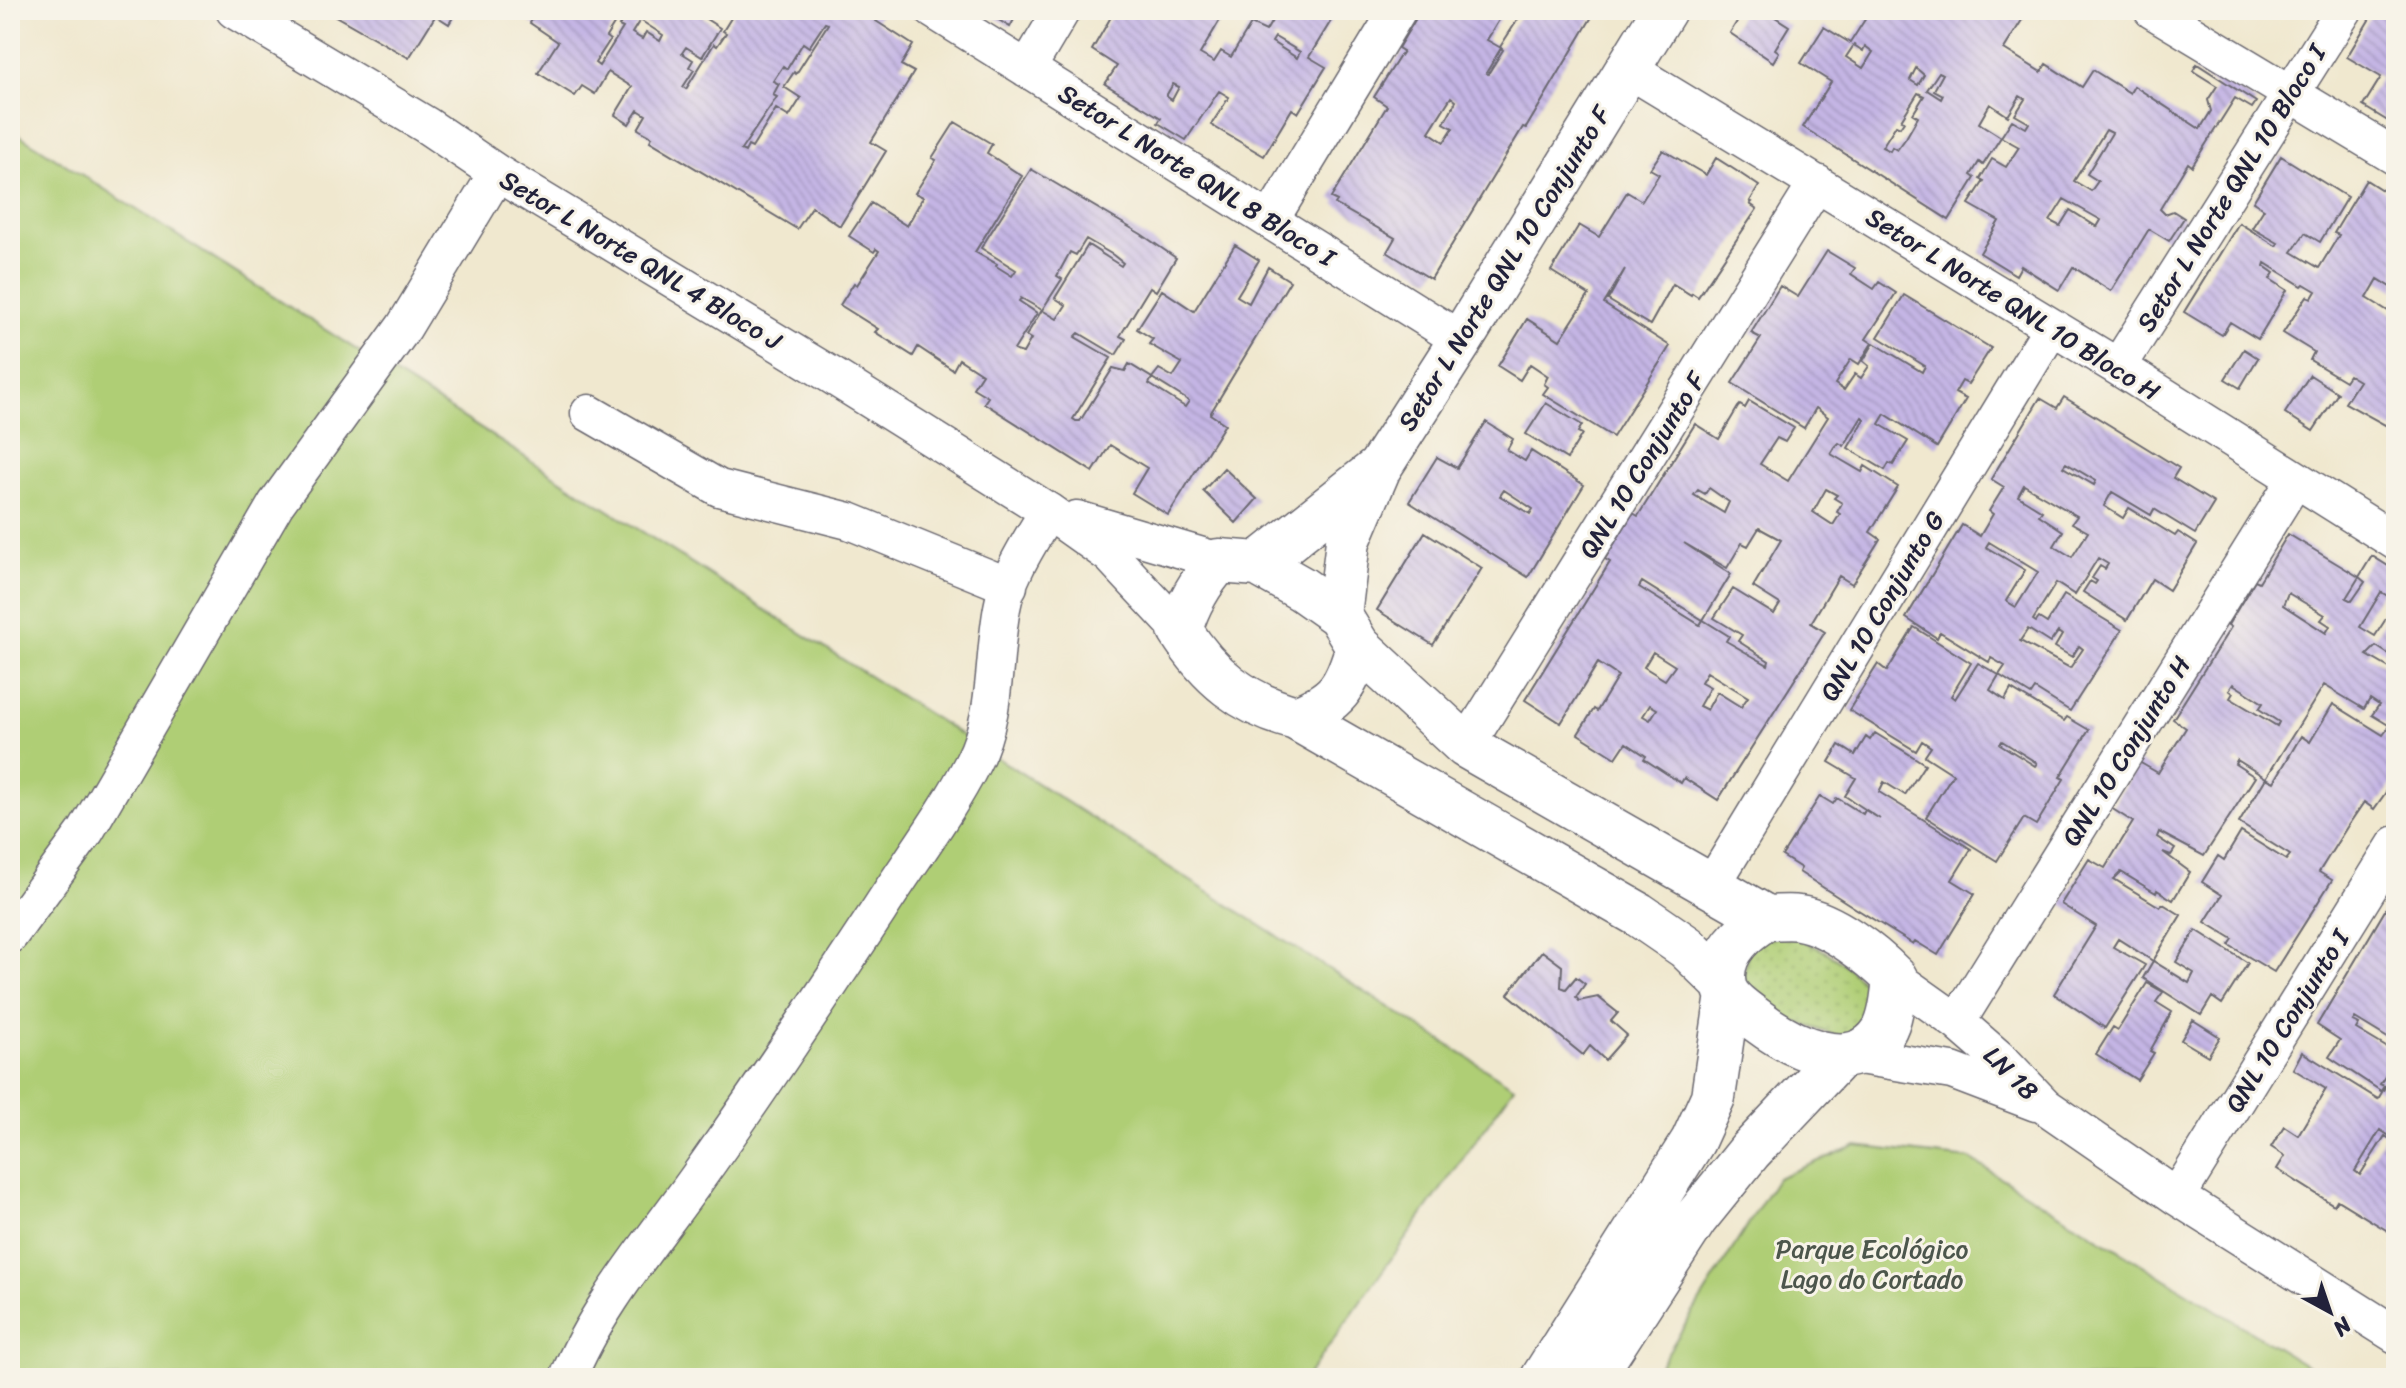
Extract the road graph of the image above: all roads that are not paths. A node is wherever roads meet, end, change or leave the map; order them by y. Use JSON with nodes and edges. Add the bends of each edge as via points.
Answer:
{"nodes":[{"id":1,"x":234,"y":10,"type":"edge"},
{"id":2,"x":933,"y":10,"type":"edge"},
{"id":3,"x":1062,"y":10,"type":"edge"},
{"id":4,"x":1398,"y":10,"type":"edge"},
{"id":5,"x":1664,"y":10,"type":"edge"},
{"id":6,"x":2152,"y":10,"type":"edge"},
{"id":7,"x":2344,"y":10,"type":"edge"},
{"id":8,"x":1027,"y":69,"type":"junction"},
{"id":9,"x":1628,"y":69,"type":"junction"},
{"id":10,"x":2291,"y":93,"type":"junction"},
{"id":11,"x":2396,"y":157,"type":"edge"},
{"id":12,"x":497,"y":173,"type":"junction"},
{"id":13,"x":1817,"y":183,"type":"junction"},
{"id":14,"x":1271,"y":219,"type":"junction"},
{"id":15,"x":2052,"y":327,"type":"junction"},
{"id":16,"x":1461,"y":340,"type":"junction"},
{"id":17,"x":2118,"y":367,"type":"junction"},
{"id":18,"x":589,"y":413,"type":"dead end"},
{"id":19,"x":1379,"y":468,"type":"junction"},
{"id":20,"x":2295,"y":480,"type":"junction"},
{"id":21,"x":1048,"y":511,"type":"junction"},
{"id":22,"x":2396,"y":542,"type":"edge"},
{"id":23,"x":1238,"y":562,"type":"junction"},
{"id":24,"x":1009,"y":586,"type":"junction"},
{"id":25,"x":1180,"y":630,"type":"junction"},
{"id":26,"x":1348,"y":630,"type":"junction"},
{"id":27,"x":1296,"y":718,"type":"junction"},
{"id":28,"x":1466,"y":746,"type":"junction"},
{"id":29,"x":2396,"y":844,"type":"edge"},
{"id":30,"x":1712,"y":885,"type":"junction"},
{"id":31,"x":1767,"y":918,"type":"junction"},
{"id":32,"x":10,"y":935,"type":"edge"},
{"id":33,"x":1895,"y":978,"type":"junction"},
{"id":34,"x":1725,"y":989,"type":"junction"},
{"id":35,"x":1957,"y":1022,"type":"junction"},
{"id":36,"x":1846,"y":1056,"type":"junction"},
{"id":37,"x":2045,"y":1106,"type":"junction"},
{"id":38,"x":2177,"y":1197,"type":"junction"},
{"id":39,"x":2396,"y":1335,"type":"edge"},
{"id":40,"x":568,"y":1378,"type":"edge"},
{"id":41,"x":1543,"y":1378,"type":"edge"},
{"id":42,"x":1592,"y":1378,"type":"edge"}],
"edges":[{"from":1,"to":12,"type":"street","name":"Setor L Norte QNL 4 Bloco J"},
{"from":2,"to":8,"type":"street","name":"Setor L Norte QNL 8 Bloco I"},
{"from":3,"to":8,"type":"street"},
{"from":4,"to":14,"type":"street"},
{"from":5,"to":9,"type":"main road","name":"Setor L Norte QNL 10 Conjunto F"},
{"from":6,"to":10,"type":"street"},
{"from":7,"to":10,"type":"street","name":"Setor L Norte QNL 10 Bloco I"},
{"from":8,"to":14,"type":"street","name":"Setor L Norte QNL 8 Bloco I"},
{"from":9,"to":13,"type":"street","name":"Setor L Norte QNL 10 Bloco H"},
{"from":9,"to":16,"type":"main road","name":"Setor L Norte QNL 10 Conjunto F"},
{"from":10,"to":11,"type":"street"},
{"from":10,"to":17,"type":"street","name":"Setor L Norte QNL 10 Bloco I"},
{"from":12,"to":21,"type":"street","name":"Setor L Norte QNL 4 Bloco J"},
{"from":12,"to":32,"type":"street","via":[[404,327],[276,504],[86,831]]},
{"from":13,"to":15,"type":"street","name":"Setor L Norte QNL 10 Bloco H"},
{"from":13,"to":28,"type":"street","name":"QNL 10 Conjunto F"},
{"from":14,"to":16,"type":"street","name":"Setor L Norte QNL 8 Bloco I"},
{"from":15,"to":17,"type":"street","name":"Setor L Norte QNL 10 Bloco H"},
{"from":15,"to":30,"type":"street","name":"QNL 10 Conjunto G"},
{"from":16,"to":19,"type":"main road","name":"Setor L Norte QNL 10 Conjunto F"},
{"from":17,"to":20,"type":"street","name":"Setor L Norte QNL 10 Bloco H"},
{"from":18,"to":24,"type":"street","via":[[719,488],[849,521]]},
{"from":19,"to":23,"type":"main road"},
{"from":19,"to":26,"type":"main road","via":[[1348,541]]},
{"from":20,"to":22,"type":"street","name":"Setor L Norte QNL 10 Bloco H"},
{"from":20,"to":35,"type":"street","name":"QNL 10 Conjunto H"},
{"from":21,"to":23,"type":"street"},
{"from":21,"to":24,"type":"street"},
{"from":21,"to":25,"type":"street","via":[[1110,555]]},
{"from":23,"to":25,"type":"main road","via":[[1192,596]]},
{"from":23,"to":26,"type":"main road","via":[[1302,589]]},
{"from":24,"to":40,"type":"street","via":[[988,723],[973,762],[840,969],[613,1296]]},
{"from":25,"to":27,"type":"main road","via":[[1197,657],[1228,687],[1269,711]]},
{"from":26,"to":27,"type":"main road","via":[[1351,671],[1341,690],[1323,707]]},
{"from":26,"to":28,"type":"main road"},
{"from":27,"to":34,"type":"main road","via":[[1638,914],[1686,947]]},
{"from":28,"to":30,"type":"main road"},
{"from":29,"to":38,"type":"street","name":"QNL 10 Conjunto I"},
{"from":30,"to":31,"type":"main road"},
{"from":31,"to":33,"type":"main road","via":[[1800,918],[1829,930]]},
{"from":31,"to":34,"type":"main road","via":[[1734,941]]},
{"from":33,"to":35,"type":"street","name":"LN 18"},
{"from":33,"to":36,"type":"main road","via":[[1883,1032],[1868,1047]]},
{"from":34,"to":36,"type":"main road","via":[[1777,1036]]},
{"from":34,"to":41,"type":"main road","via":[[1713,1097],[1693,1141]]},
{"from":35,"to":37,"type":"street","name":"LN 18"},
{"from":36,"to":37,"type":"street","name":"LN 18","via":[[1952,1071]]},
{"from":36,"to":42,"type":"main road","via":[[1750,1151],[1695,1219]]},
{"from":37,"to":38,"type":"street"},
{"from":38,"to":39,"type":"street"}]}
